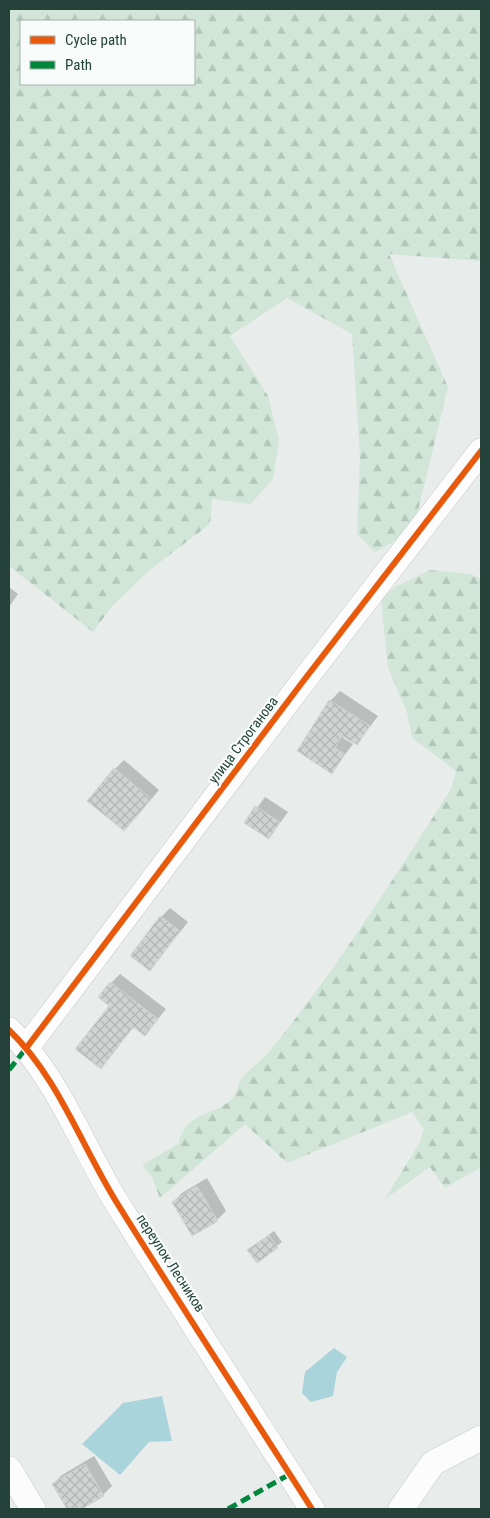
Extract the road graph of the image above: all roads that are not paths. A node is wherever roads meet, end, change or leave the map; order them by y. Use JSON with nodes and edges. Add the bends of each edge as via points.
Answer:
{"nodes":[{"id":1,"x":481,"y":450,"type":"edge"},
{"id":2,"x":9,"y":1030,"type":"edge"},
{"id":3,"x":27,"y":1047,"type":"junction"},
{"id":4,"x":481,"y":1438,"type":"edge"},
{"id":5,"x":9,"y":1469,"type":"edge"},
{"id":6,"x":33,"y":1509,"type":"edge"},
{"id":7,"x":312,"y":1509,"type":"edge"},
{"id":8,"x":402,"y":1509,"type":"edge"}],
"edges":[{"from":1,"to":3,"type":"street","name":"улица Строганова"},
{"from":2,"to":3,"type":"street","name":"переулок Лесников"},
{"from":3,"to":7,"type":"street","name":"переулок Лесников","via":[[59,1097],[116,1202]]},
{"from":4,"to":8,"type":"street","via":[[433,1463]]},
{"from":5,"to":6,"type":"street"}]}
